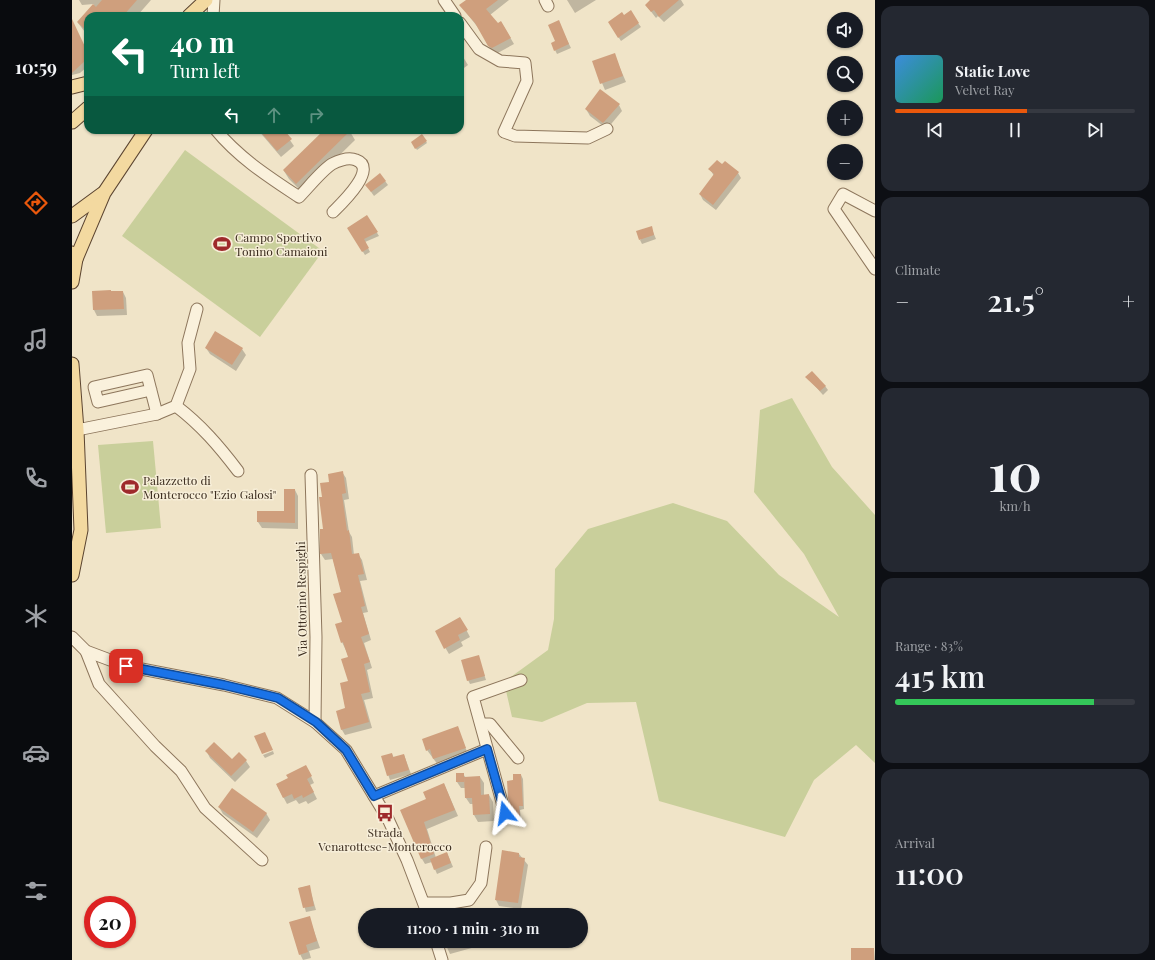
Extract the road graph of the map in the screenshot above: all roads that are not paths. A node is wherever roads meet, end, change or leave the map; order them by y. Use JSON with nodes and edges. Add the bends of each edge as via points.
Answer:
{"nodes":[{"id":1,"x":206,"y":0,"type":"edge"},
{"id":2,"x":214,"y":0,"type":"edge"},
{"id":3,"x":444,"y":0,"type":"edge"},
{"id":4,"x":193,"y":12,"type":"edge"},
{"id":5,"x":213,"y":12,"type":"edge"},
{"id":6,"x":452,"y":12,"type":"edge"},
{"id":7,"x":464,"y":28,"type":"edge"},
{"id":8,"x":84,"y":84,"type":"edge"},
{"id":9,"x":72,"y":87,"type":"edge"},
{"id":10,"x":84,"y":112,"type":"edge"},
{"id":11,"x":72,"y":122,"type":"edge"},
{"id":12,"x":607,"y":129,"type":"dead end"},
{"id":13,"x":143,"y":134,"type":"edge"},
{"id":14,"x":220,"y":134,"type":"edge"},
{"id":15,"x":104,"y":193,"type":"junction"},
{"id":16,"x":875,"y":211,"type":"edge"},
{"id":17,"x":333,"y":212,"type":"dead end"},
{"id":18,"x":72,"y":216,"type":"edge"},
{"id":19,"x":74,"y":256,"type":"edge"},
{"id":20,"x":875,"y":269,"type":"edge"},
{"id":21,"x":72,"y":282,"type":"edge"},
{"id":22,"x":197,"y":310,"type":"dead end"},
{"id":23,"x":72,"y":364,"type":"edge"},
{"id":24,"x":151,"y":390,"type":"junction"},
{"id":25,"x":176,"y":406,"type":"junction"},
{"id":26,"x":157,"y":414,"type":"junction"},
{"id":27,"x":77,"y":430,"type":"junction"},
{"id":28,"x":238,"y":471,"type":"dead end"},
{"id":29,"x":311,"y":475,"type":"dead end"},
{"id":30,"x":72,"y":575,"type":"edge"},
{"id":31,"x":72,"y":637,"type":"edge"},
{"id":32,"x":86,"y":651,"type":"junction"},
{"id":33,"x":521,"y":680,"type":"dead end"},
{"id":34,"x":316,"y":722,"type":"junction"},
{"id":35,"x":480,"y":724,"type":"junction"},
{"id":36,"x":487,"y":749,"type":"junction"},
{"id":37,"x":518,"y":758,"type":"dead end"},
{"id":38,"x":374,"y":796,"type":"junction"},
{"id":39,"x":505,"y":813,"type":"dead end"},
{"id":40,"x":486,"y":848,"type":"dead end"},
{"id":41,"x":262,"y":860,"type":"dead end"},
{"id":42,"x":424,"y":903,"type":"junction"},
{"id":43,"x":426,"y":908,"type":"edge"},
{"id":44,"x":438,"y":948,"type":"edge"},
{"id":45,"x":442,"y":960,"type":"edge"}],
"edges":[{"from":1,"to":4,"type":"main road"},
{"from":2,"to":5,"type":"street"},
{"from":3,"to":6,"type":"street"},
{"from":7,"to":12,"type":"street","via":[[479,49],[500,61],[524,63],[528,81],[504,132],[515,136],[588,138]]},
{"from":8,"to":9,"type":"main road"},
{"from":10,"to":11,"type":"main road"},
{"from":13,"to":15,"type":"main road"},
{"from":14,"to":17,"type":"street","via":[[238,153],[299,197],[331,164],[344,159],[354,159],[363,166],[363,173],[353,191]]},
{"from":15,"to":18,"type":"main road"},
{"from":15,"to":19,"type":"main road"},
{"from":16,"to":20,"type":"street","via":[[843,194],[834,209]]},
{"from":19,"to":21,"type":"main road"},
{"from":22,"to":25,"type":"street","via":[[188,343],[190,368]]},
{"from":23,"to":27,"type":"main road"},
{"from":24,"to":24,"type":"street","via":[[147,374],[94,387],[98,402]]},
{"from":24,"to":26,"type":"street"},
{"from":25,"to":26,"type":"street"},
{"from":25,"to":28,"type":"street","via":[[215,440]]},
{"from":26,"to":27,"type":"street"},
{"from":27,"to":30,"type":"main road","via":[[80,530]]},
{"from":29,"to":34,"type":"street","name":"Via Ottorino Respighi"},
{"from":31,"to":32,"type":"street"},
{"from":32,"to":34,"type":"street","via":[[126,666],[278,698]]},
{"from":32,"to":41,"type":"street","via":[[99,684],[181,771],[205,808]]},
{"from":33,"to":35,"type":"street","via":[[473,697]]},
{"from":34,"to":38,"type":"street","via":[[346,750]]},
{"from":35,"to":36,"type":"street"},
{"from":35,"to":37,"type":"street","via":[[490,724]]},
{"from":36,"to":38,"type":"street"},
{"from":36,"to":39,"type":"street"},
{"from":38,"to":42,"type":"street","via":[[408,860]]},
{"from":40,"to":42,"type":"street","via":[[481,883],[469,900]]},
{"from":42,"to":43,"type":"street"},
{"from":44,"to":45,"type":"street"}]}
